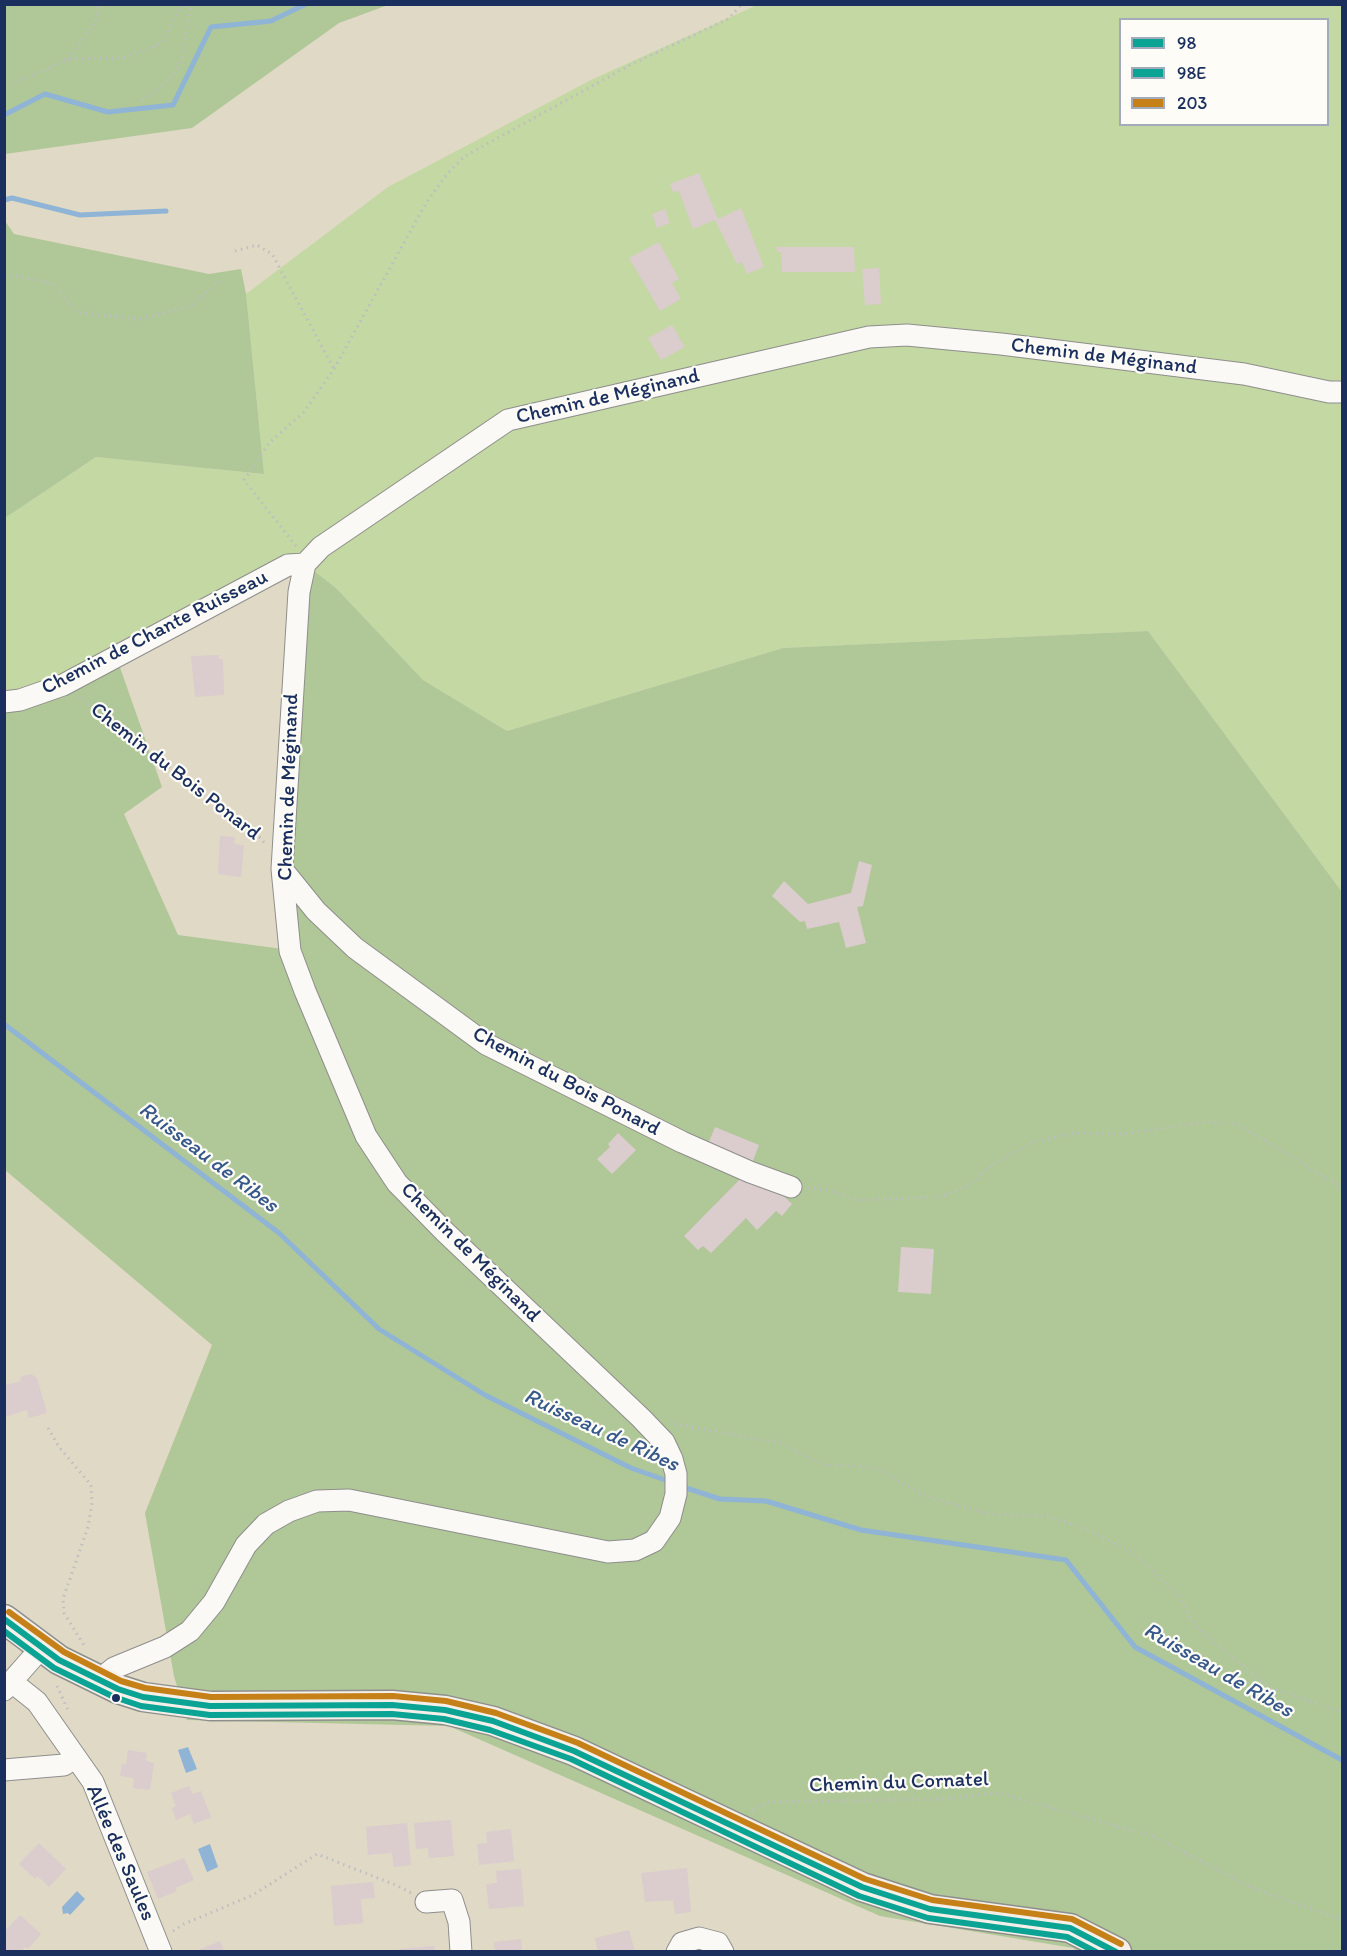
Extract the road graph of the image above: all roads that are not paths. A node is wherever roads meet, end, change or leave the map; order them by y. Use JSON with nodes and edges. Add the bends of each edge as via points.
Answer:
{"nodes":[{"id":1,"x":1342,"y":392,"type":"edge"},
{"id":2,"x":305,"y":564,"type":"junction"},
{"id":3,"x":4,"y":702,"type":"edge"},
{"id":4,"x":282,"y":869,"type":"junction"},
{"id":5,"x":791,"y":1187,"type":"road end"},
{"id":6,"x":4,"y":1619,"type":"edge"},
{"id":7,"x":42,"y":1647,"type":"junction"},
{"id":8,"x":99,"y":1680,"type":"junction"},
{"id":9,"x":8,"y":1686,"type":"edge"},
{"id":10,"x":75,"y":1757,"type":"junction"},
{"id":11,"x":4,"y":1770,"type":"edge"},
{"id":12,"x":426,"y":1902,"type":"road end"},
{"id":13,"x":158,"y":1942,"type":"edge"},
{"id":14,"x":461,"y":1952,"type":"edge"},
{"id":15,"x":677,"y":1952,"type":"edge"},
{"id":16,"x":723,"y":1952,"type":"edge"},
{"id":17,"x":1117,"y":1952,"type":"edge"}],
"edges":[{"from":1,"to":2,"type":"street","name":"Chemin de Méginand","via":[[1244,374],[1001,344],[907,335],[869,337],[508,420],[321,547]]},
{"from":2,"to":3,"type":"street","name":"Chemin de Chante Ruisseau","via":[[288,565],[63,685]]},
{"from":2,"to":4,"type":"street","name":"Chemin de Méginand","via":[[299,592]]},
{"from":4,"to":5,"type":"street","name":"Chemin du Bois Ponard","via":[[316,911],[355,948],[486,1044],[682,1142]]},
{"from":4,"to":8,"type":"street","name":"Chemin de Méginand","via":[[290,951],[366,1136],[397,1183],[664,1442],[672,1458],[676,1484],[670,1518],[654,1541],[635,1550],[609,1552],[350,1500],[317,1502],[266,1524],[246,1545],[214,1602],[190,1631],[165,1647],[114,1668]]},
{"from":6,"to":7,"type":"main road"},
{"from":7,"to":8,"type":"main road"},
{"from":7,"to":9,"type":"street"},
{"from":8,"to":17,"type":"main road","via":[[130,1693],[184,1704],[392,1705],[445,1710],[483,1719],[574,1751],[862,1887],[930,1908],[1070,1928]]},
{"from":9,"to":10,"type":"street","name":"Allée des Saules","via":[[37,1702]]},
{"from":10,"to":11,"type":"street","name":"Allée des Saules","via":[[64,1765]]},
{"from":10,"to":13,"type":"street","name":"Allée des Saules","via":[[93,1782]]},
{"from":12,"to":14,"type":"street","via":[[452,1900],[459,1922]]},
{"from":15,"to":16,"type":"street","via":[[682,1943],[699,1938],[718,1943]]}]}
